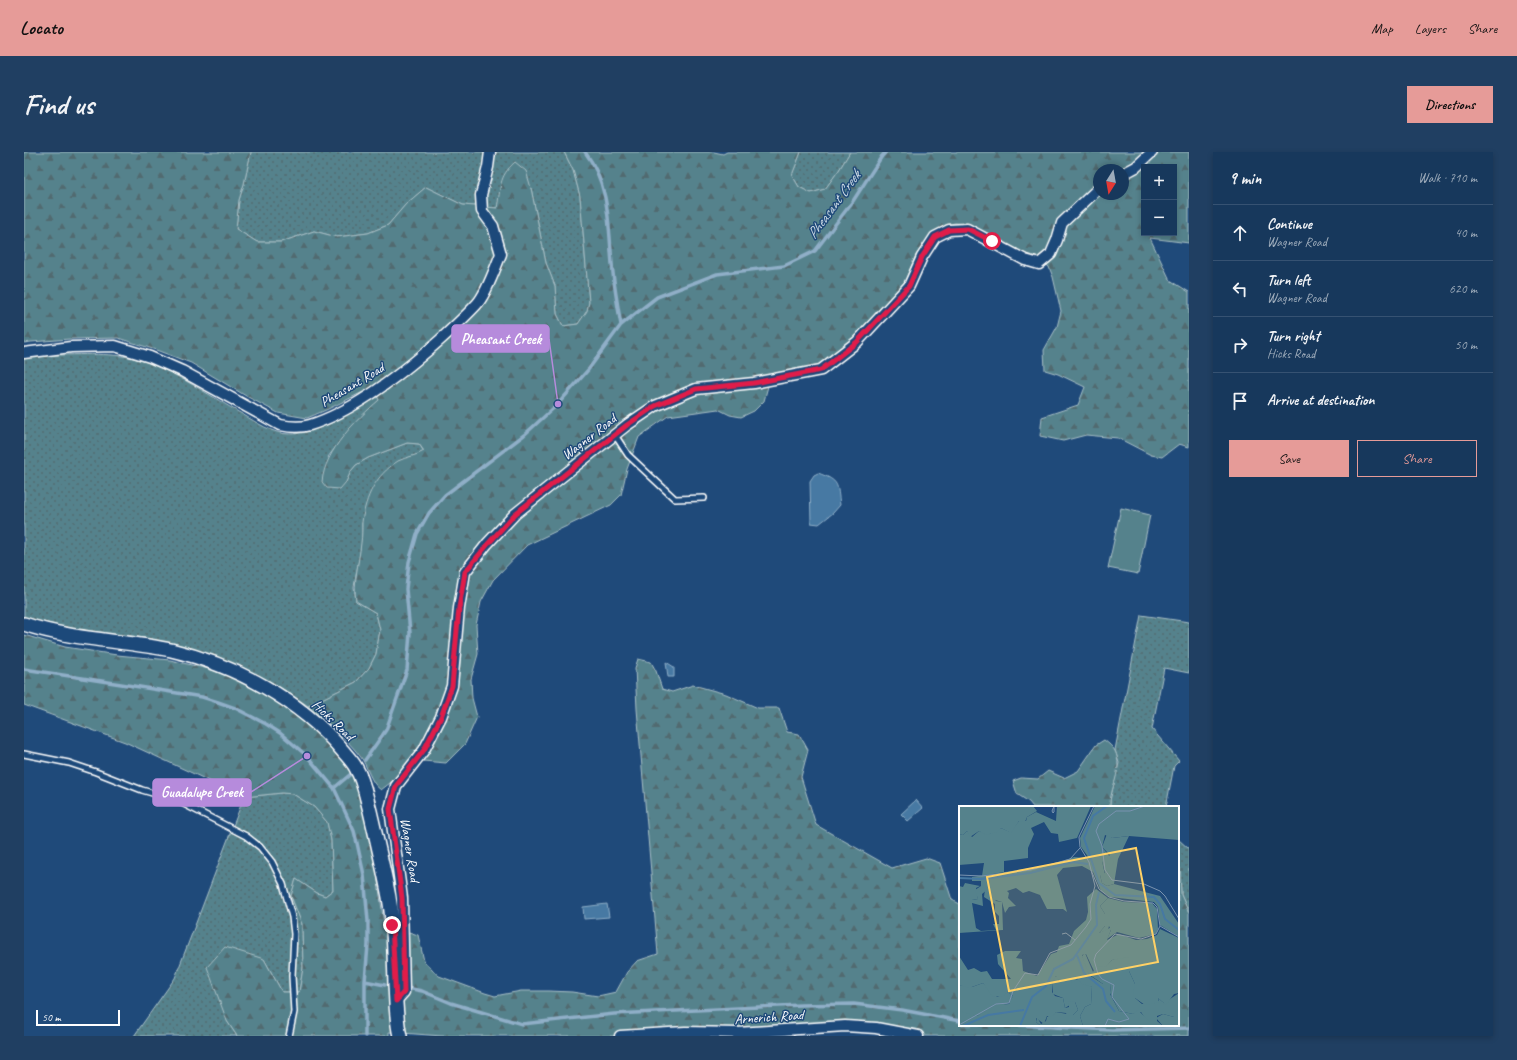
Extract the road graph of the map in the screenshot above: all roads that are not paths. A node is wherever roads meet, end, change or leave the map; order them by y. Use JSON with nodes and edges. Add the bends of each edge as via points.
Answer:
{"nodes":[{"id":1,"x":490,"y":152,"type":"edge"},
{"id":2,"x":1152,"y":152,"type":"edge"},
{"id":3,"x":1129,"y":171,"type":"edge"},
{"id":4,"x":1093,"y":194,"type":"edge"},
{"id":5,"x":24,"y":353,"type":"edge"},
{"id":6,"x":615,"y":435,"type":"junction"},
{"id":7,"x":704,"y":498,"type":"dead end"},
{"id":8,"x":24,"y":624,"type":"edge"},
{"id":9,"x":24,"y":754,"type":"edge"},
{"id":10,"x":396,"y":1001,"type":"junction"},
{"id":11,"x":289,"y":1036,"type":"edge"},
{"id":12,"x":400,"y":1036,"type":"edge"},
{"id":13,"x":620,"y":1036,"type":"edge"},
{"id":14,"x":918,"y":1036,"type":"edge"}],
"edges":[{"from":1,"to":5,"type":"street","name":"Pheasant Road","via":[[481,195],[482,211],[493,226],[502,254],[478,302],[416,361],[352,405],[309,425],[291,427],[280,424],[182,371],[115,346],[71,347]]},
{"from":2,"to":3,"type":"street"},
{"from":4,"to":6,"type":"street","name":"Wagner Road","via":[[1062,223],[1051,254],[1039,264],[1025,260],[968,229],[949,230],[935,237],[922,257],[909,286],[857,342],[821,370],[754,383],[696,389],[655,406]]},
{"from":6,"to":7,"type":"lane","via":[[628,455],[675,499]]},
{"from":6,"to":10,"type":"street","name":"Wagner Road","via":[[515,514],[465,572],[452,686],[441,717],[424,750],[396,786],[390,809],[402,898],[404,992]]},
{"from":8,"to":10,"type":"street","name":"Hicks Road","via":[[68,635],[171,650],[216,664],[261,685],[300,710],[334,741],[356,767],[363,781],[381,856],[392,925]]},
{"from":9,"to":11,"type":"lane","via":[[69,763],[176,800],[246,836],[260,847],[272,862],[283,884],[292,917],[294,1012]]},
{"from":10,"to":12,"type":"street","name":"Hicks Road"},
{"from":13,"to":14,"type":"street","name":"Arnerich Road","via":[[685,1032],[737,1034],[845,1026],[876,1028]]}]}
